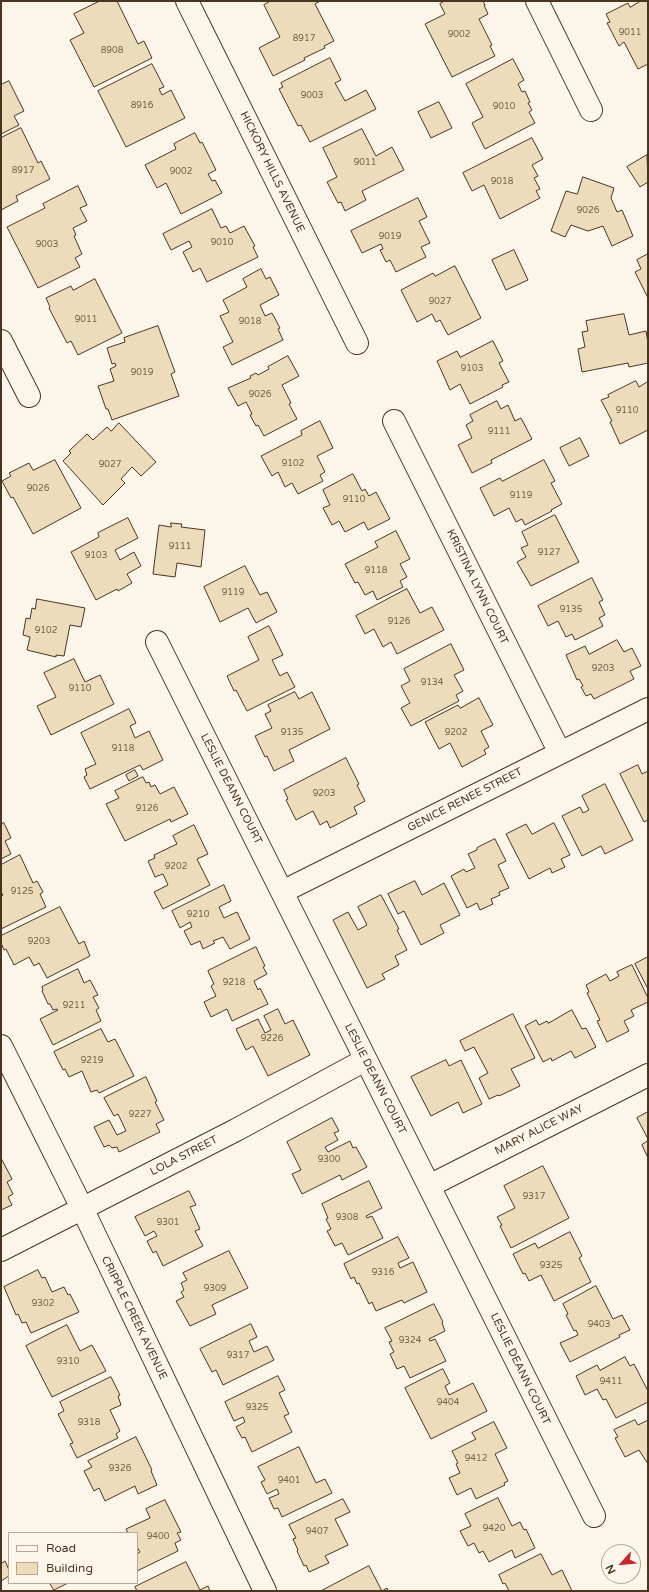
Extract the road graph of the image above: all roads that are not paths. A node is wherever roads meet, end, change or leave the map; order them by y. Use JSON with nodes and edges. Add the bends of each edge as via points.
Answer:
{"nodes":[{"id":1,"x":187,"y":1,"type":"edge"},
{"id":2,"x":537,"y":1,"type":"edge"},
{"id":3,"x":591,"y":110,"type":"dead end"},
{"id":4,"x":1,"y":341,"type":"edge"},
{"id":5,"x":357,"y":343,"type":"dead end"},
{"id":6,"x":29,"y":396,"type":"dead end"},
{"id":7,"x":394,"y":421,"type":"dead end"},
{"id":8,"x":157,"y":642,"type":"dead end"},
{"id":9,"x":648,"y":709,"type":"edge"},
{"id":10,"x":560,"y":753,"type":"junction"},
{"id":11,"x":282,"y":892,"type":"junction"},
{"id":12,"x":1,"y":1046,"type":"edge"},
{"id":13,"x":366,"y":1060,"type":"junction"},
{"id":14,"x":648,"y":1075,"type":"edge"},
{"id":15,"x":429,"y":1186,"type":"junction"},
{"id":16,"x":82,"y":1208,"type":"junction"},
{"id":17,"x":1,"y":1250,"type":"edge"},
{"id":18,"x":594,"y":1516,"type":"dead end"},
{"id":19,"x":265,"y":1591,"type":"edge"}],
"edges":[{"from":1,"to":5,"type":"street","name":"HICKORY HILLS AVENUE"},
{"from":2,"to":3,"type":"street"},
{"from":4,"to":6,"type":"street"},
{"from":7,"to":10,"type":"street","name":"KRISTINA LYNN COURT"},
{"from":8,"to":11,"type":"street","name":"LESLIE DEANN COURT"},
{"from":9,"to":10,"type":"street","name":"GENICE RENEE STREET"},
{"from":10,"to":11,"type":"street","name":"GENICE RENEE STREET"},
{"from":11,"to":13,"type":"street","name":"LESLIE DEANN COURT"},
{"from":12,"to":16,"type":"street","name":"CRIPPLE CREEK AVENUE"},
{"from":13,"to":15,"type":"street","name":"LESLIE DEANN COURT"},
{"from":13,"to":16,"type":"street","name":"LOLA STREET"},
{"from":14,"to":15,"type":"street","name":"MARY ALICE WAY"},
{"from":15,"to":18,"type":"street","name":"LESLIE DEANN COURT"},
{"from":16,"to":17,"type":"street","name":"LOLA STREET"},
{"from":16,"to":19,"type":"street","name":"CRIPPLE CREEK AVENUE"}]}
